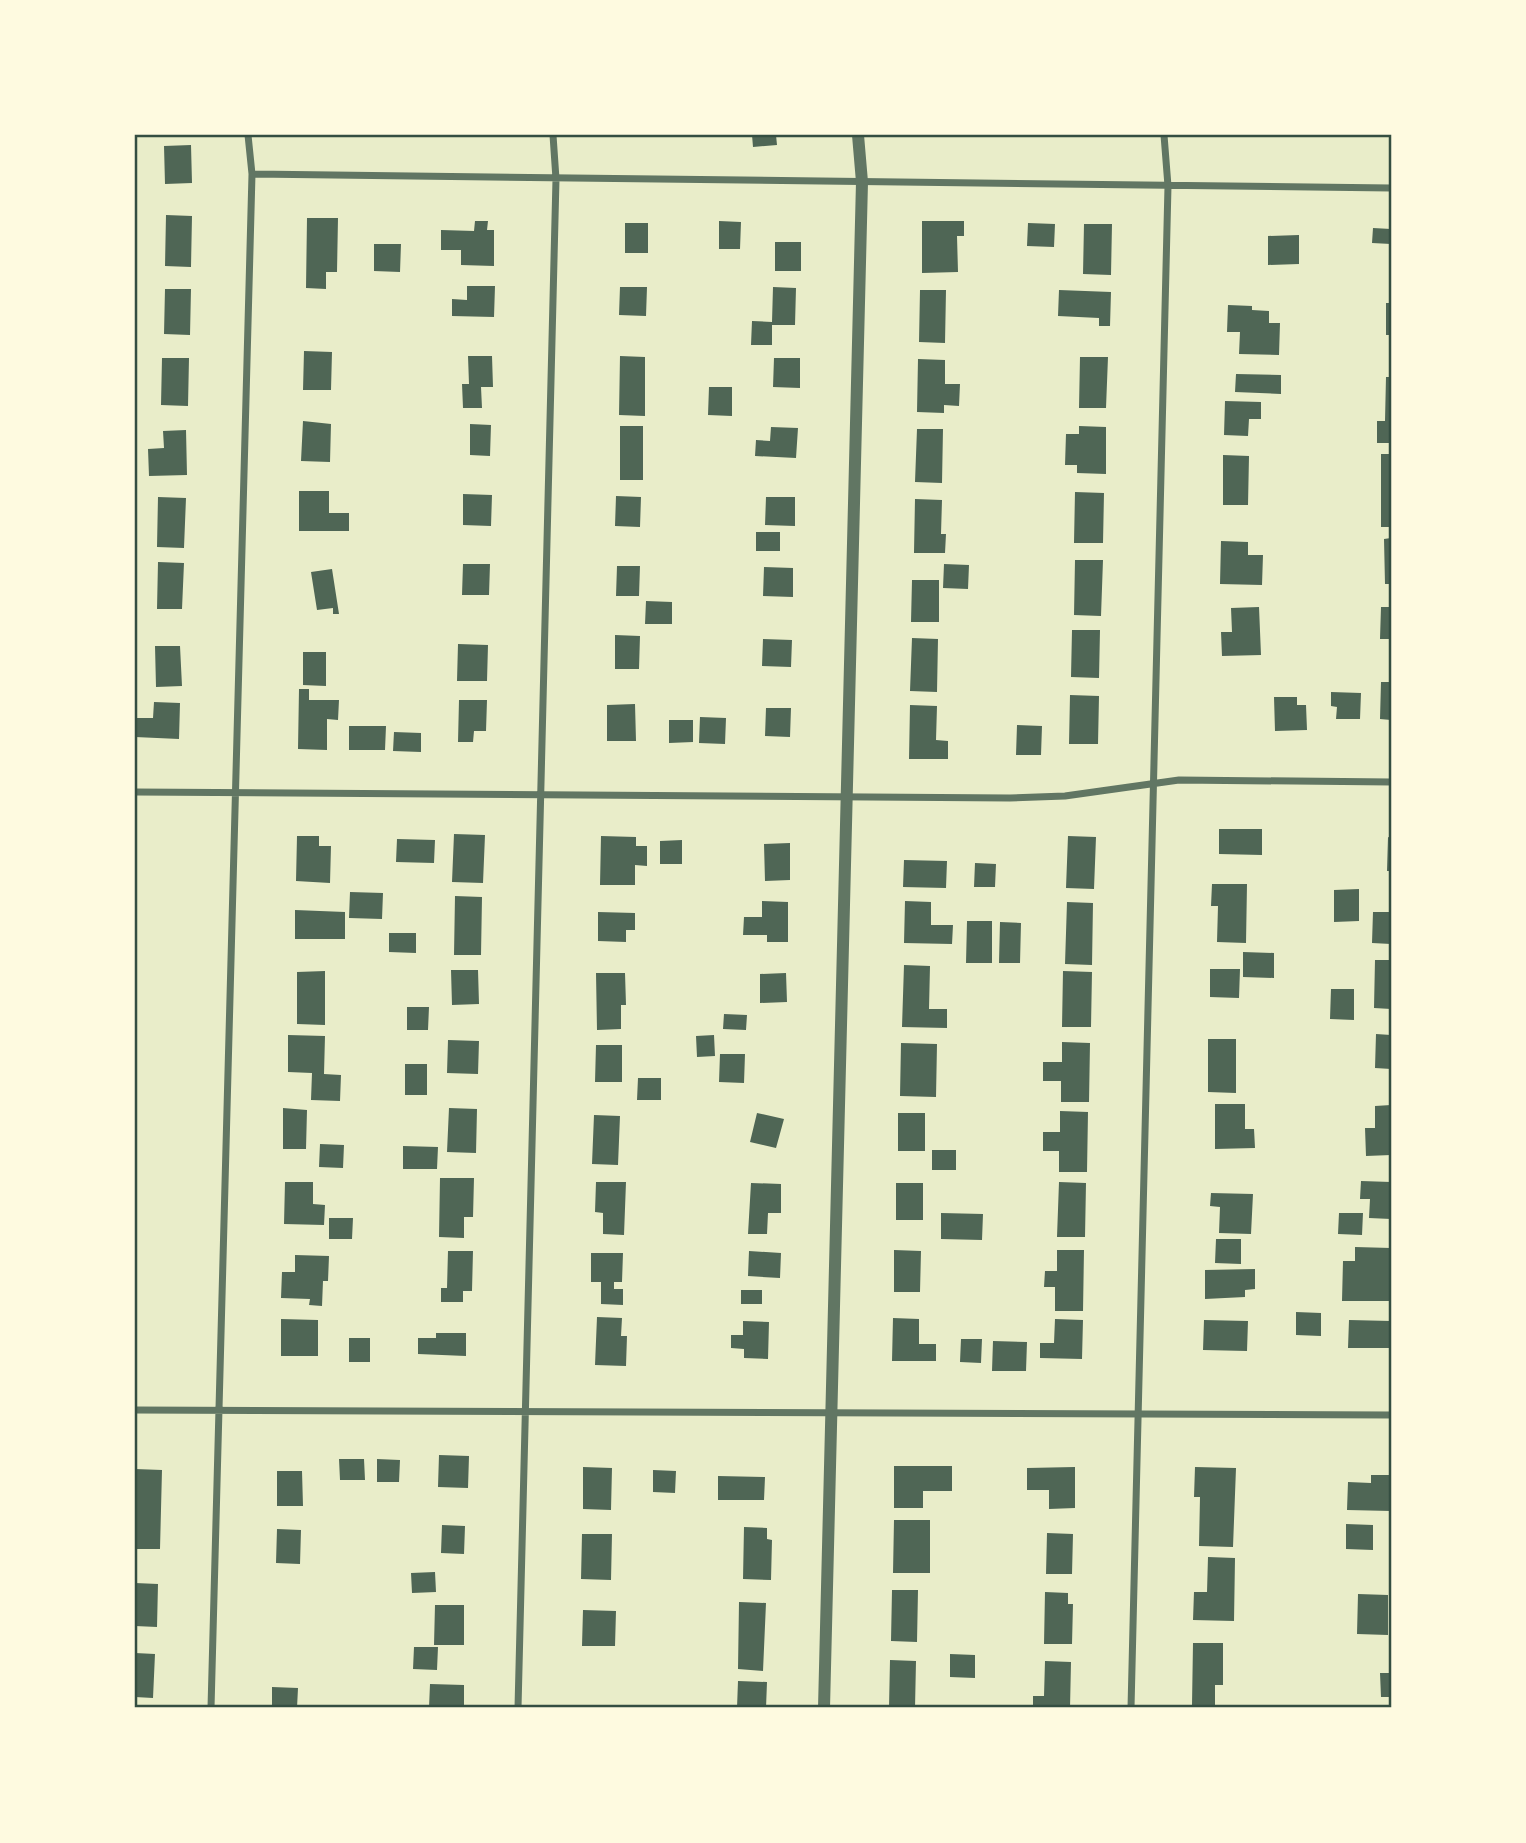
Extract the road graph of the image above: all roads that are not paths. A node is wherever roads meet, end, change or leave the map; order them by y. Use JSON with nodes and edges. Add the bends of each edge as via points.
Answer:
{"nodes":[{"id":1,"x":248,"y":135,"type":"edge"},
{"id":2,"x":553,"y":135,"type":"edge"},
{"id":3,"x":858,"y":135,"type":"edge"},
{"id":4,"x":1164,"y":135,"type":"edge"},
{"id":5,"x":251,"y":174,"type":"junction"},
{"id":6,"x":556,"y":179,"type":"junction"},
{"id":7,"x":862,"y":182,"type":"junction"},
{"id":8,"x":1168,"y":186,"type":"junction"},
{"id":9,"x":1391,"y":188,"type":"edge"},
{"id":10,"x":1391,"y":782,"type":"edge"},
{"id":11,"x":1155,"y":783,"type":"junction"},
{"id":12,"x":135,"y":792,"type":"edge"},
{"id":13,"x":234,"y":793,"type":"junction"},
{"id":14,"x":540,"y":793,"type":"junction"},
{"id":15,"x":846,"y":797,"type":"junction"},
{"id":16,"x":218,"y":1409,"type":"junction"},
{"id":17,"x":135,"y":1410,"type":"edge"},
{"id":18,"x":525,"y":1411,"type":"junction"},
{"id":19,"x":831,"y":1411,"type":"junction"},
{"id":20,"x":1137,"y":1414,"type":"junction"},
{"id":21,"x":1391,"y":1415,"type":"edge"},
{"id":22,"x":211,"y":1708,"type":"edge"},
{"id":23,"x":518,"y":1708,"type":"edge"},
{"id":24,"x":824,"y":1708,"type":"edge"},
{"id":25,"x":1131,"y":1708,"type":"edge"}],
"edges":[{"from":1,"to":5,"type":"street"},
{"from":2,"to":6,"type":"street"},
{"from":3,"to":7,"type":"street"},
{"from":4,"to":8,"type":"street"},
{"from":5,"to":6,"type":"street"},
{"from":5,"to":13,"type":"street"},
{"from":6,"to":7,"type":"street"},
{"from":6,"to":14,"type":"street"},
{"from":7,"to":8,"type":"street"},
{"from":7,"to":15,"type":"street"},
{"from":8,"to":9,"type":"street"},
{"from":8,"to":11,"type":"street"},
{"from":10,"to":11,"type":"street"},
{"from":11,"to":15,"type":"street","via":[[1051,797]]},
{"from":11,"to":20,"type":"street"},
{"from":12,"to":13,"type":"street"},
{"from":13,"to":14,"type":"street"},
{"from":13,"to":16,"type":"street"},
{"from":14,"to":15,"type":"street"},
{"from":14,"to":18,"type":"street"},
{"from":15,"to":19,"type":"street"},
{"from":16,"to":17,"type":"street"},
{"from":16,"to":18,"type":"street"},
{"from":16,"to":22,"type":"street"},
{"from":18,"to":19,"type":"street"},
{"from":18,"to":23,"type":"street"},
{"from":19,"to":20,"type":"street"},
{"from":19,"to":24,"type":"street"},
{"from":20,"to":21,"type":"street"},
{"from":20,"to":25,"type":"street"}]}
